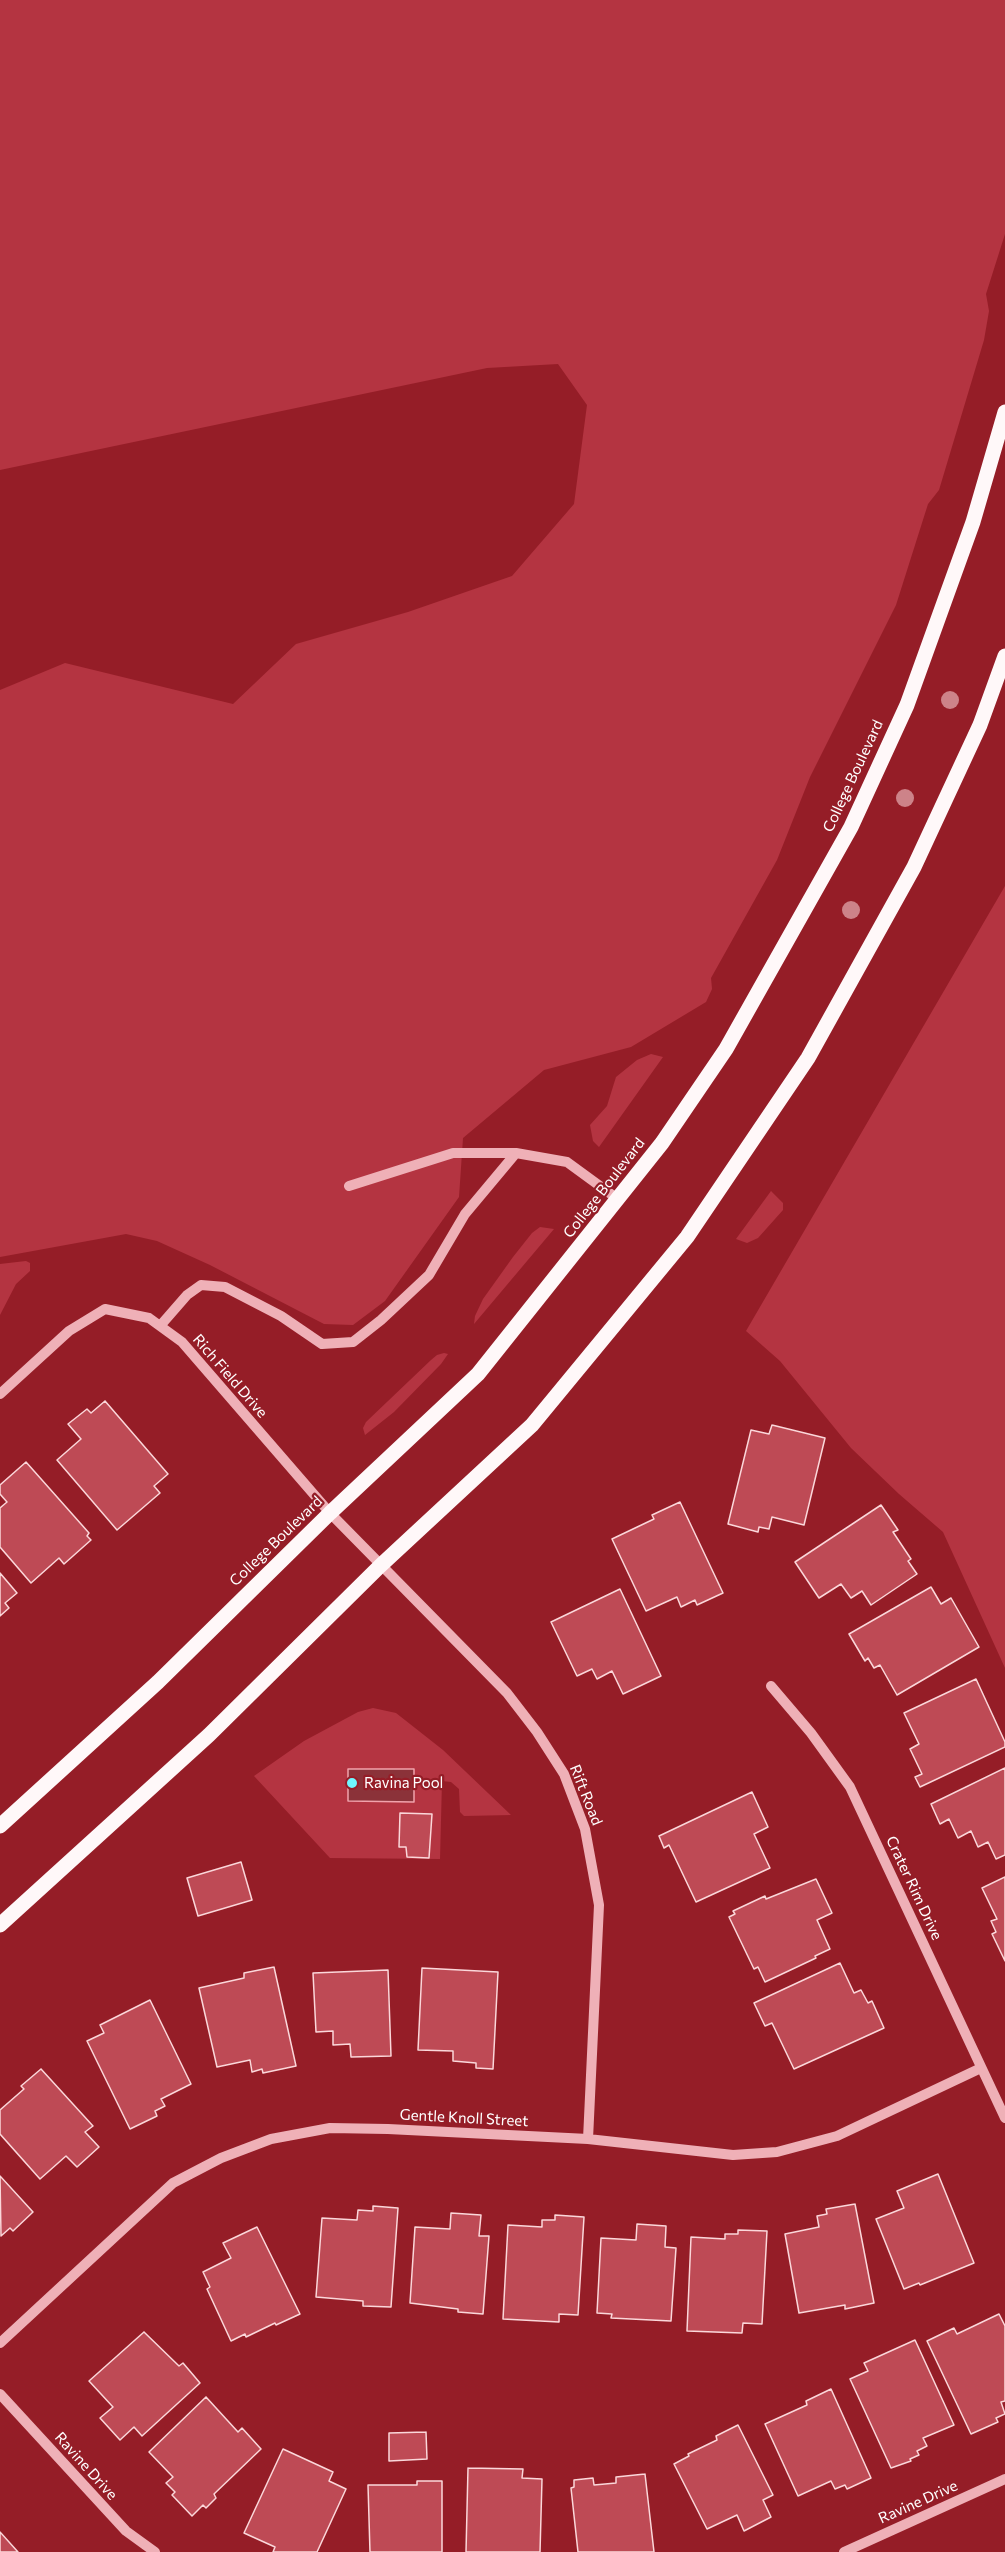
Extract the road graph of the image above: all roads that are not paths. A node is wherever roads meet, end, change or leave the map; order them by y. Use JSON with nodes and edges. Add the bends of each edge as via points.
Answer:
{"nodes":[{"id":1,"x":1005,"y":412,"type":"edge"},
{"id":2,"x":1005,"y":656,"type":"edge"},
{"id":3,"x":516,"y":1153,"type":"junction"},
{"id":4,"x":349,"y":1186,"type":"dead end"},
{"id":5,"x":619,"y":1200,"type":"junction"},
{"id":6,"x":160,"y":1326,"type":"junction"},
{"id":7,"x":0,"y":1394,"type":"edge"},
{"id":8,"x":330,"y":1513,"type":"junction"},
{"id":9,"x":380,"y":1566,"type":"junction"},
{"id":10,"x":771,"y":1686,"type":"dead end"},
{"id":11,"x":0,"y":1826,"type":"edge"},
{"id":12,"x":0,"y":1925,"type":"edge"},
{"id":13,"x":981,"y":2068,"type":"junction"},
{"id":14,"x":1005,"y":2118,"type":"edge"},
{"id":15,"x":588,"y":2139,"type":"junction"},
{"id":16,"x":0,"y":2343,"type":"edge"},
{"id":17,"x":0,"y":2394,"type":"edge"},
{"id":18,"x":1005,"y":2479,"type":"edge"},
{"id":19,"x":155,"y":2552,"type":"edge"},
{"id":20,"x":844,"y":2552,"type":"edge"}],
"edges":[{"from":1,"to":5,"type":"main road","name":"College Boulevard","via":[[973,522],[910,694],[851,827],[726,1049]]},
{"from":2,"to":9,"type":"main road","via":[[980,725],[914,867],[808,1058],[687,1237],[532,1425]]},
{"from":3,"to":4,"type":"street","via":[[453,1153]]},
{"from":3,"to":5,"type":"street","via":[[567,1162]]},
{"from":3,"to":6,"type":"street","via":[[465,1214],[429,1275],[353,1342],[322,1344],[281,1316],[225,1287],[209,1285],[201,1285],[187,1295]]},
{"from":5,"to":8,"type":"main road","name":"College Boulevard","via":[[478,1374]]},
{"from":6,"to":7,"type":"street","name":"Rich Field Drive","via":[[149,1318],[105,1309],[69,1331]]},
{"from":6,"to":8,"type":"street","name":"Rich Field Drive","via":[[182,1342]]},
{"from":8,"to":9,"type":"street","name":"Rich Field Drive"},
{"from":8,"to":11,"type":"main road","name":"College Boulevard","via":[[158,1682]]},
{"from":9,"to":12,"type":"main road","via":[[208,1735]]},
{"from":9,"to":15,"type":"street","name":"Rift Road","via":[[507,1693],[564,1774],[585,1829],[599,1905]]},
{"from":10,"to":13,"type":"street","name":"Crater Rim Drive","via":[[850,1787]]},
{"from":13,"to":14,"type":"street","name":"Crater Rim Drive"},
{"from":13,"to":15,"type":"street","name":"Gentle Knoll Street","via":[[837,2136],[777,2152],[733,2155]]},
{"from":15,"to":16,"type":"street","name":"Gentle Knoll Street","via":[[330,2128],[271,2139],[221,2158],[173,2183]]},
{"from":17,"to":19,"type":"street","name":"Ravine Drive","via":[[126,2531]]},
{"from":18,"to":20,"type":"street","name":"Ravine Drive"}]}
